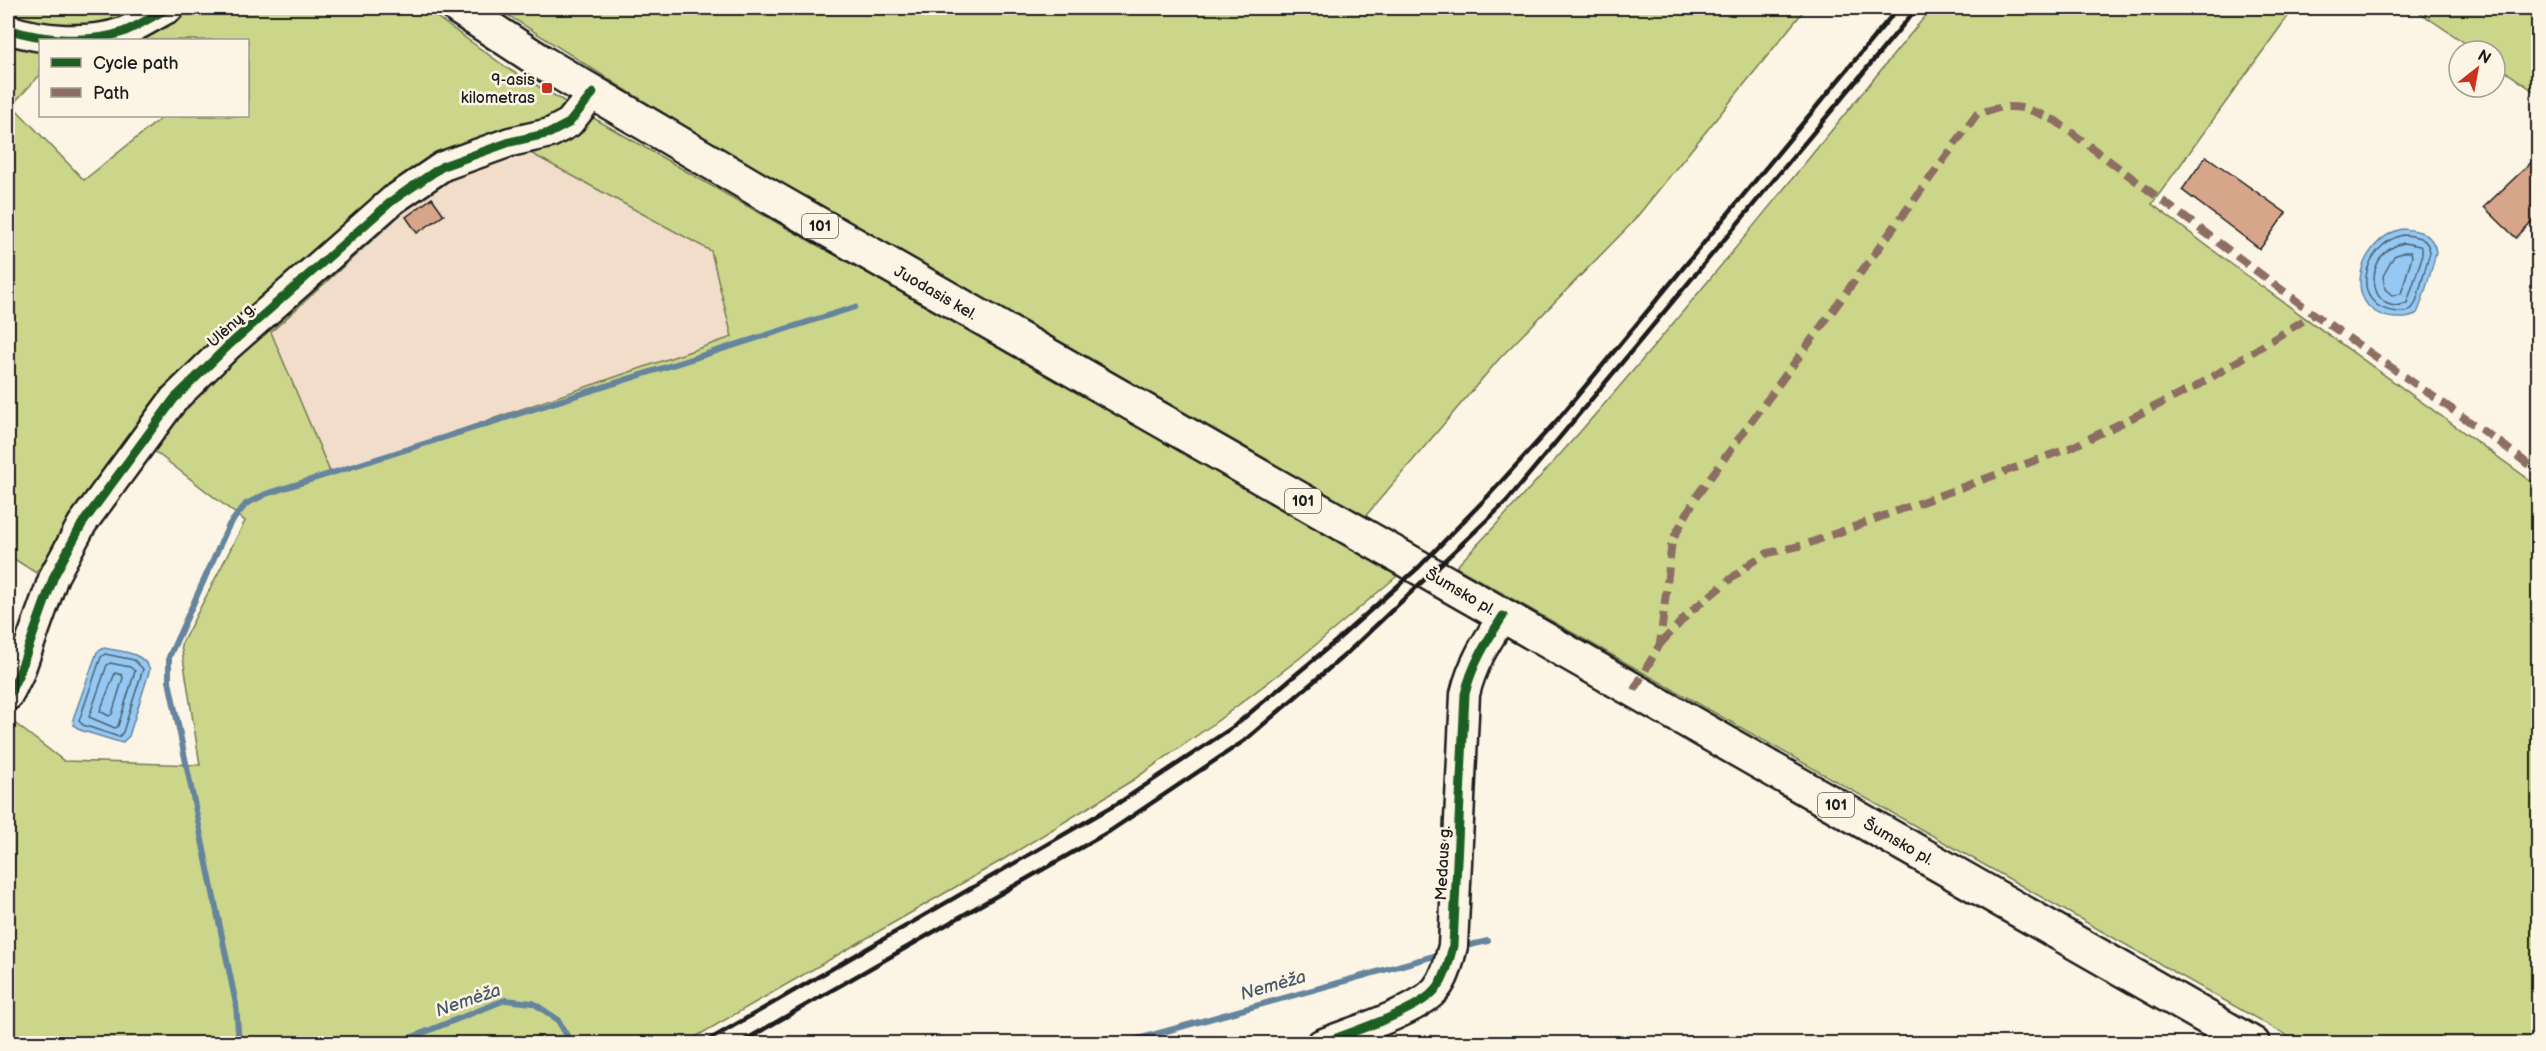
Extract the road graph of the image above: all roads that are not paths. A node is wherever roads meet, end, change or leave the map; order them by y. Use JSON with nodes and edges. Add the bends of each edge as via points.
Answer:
{"nodes":[{"id":1,"x":169,"y":8,"type":"edge"},
{"id":2,"x":459,"y":8,"type":"edge"},
{"id":3,"x":8,"y":29,"type":"edge"},
{"id":4,"x":593,"y":93,"type":"junction"},
{"id":5,"x":1419,"y":567,"type":"joint"},
{"id":6,"x":1503,"y":616,"type":"junction"},
{"id":7,"x":8,"y":696,"type":"edge"},
{"id":8,"x":1321,"y":1044,"type":"edge"},
{"id":9,"x":2253,"y":1044,"type":"edge"}],
"edges":[{"from":1,"to":3,"type":"street","via":[[122,32],[76,39],[31,37]]},
{"from":2,"to":4,"type":"main road","name":"Juodasis kel.","number":"101"},
{"from":4,"to":5,"type":"main road","name":"Juodasis kel.","number":"101"},
{"from":4,"to":7,"type":"street","name":"Ulėnų g.","via":[[569,123],[550,133],[510,142],[443,166],[393,200],[174,399],[82,524],[54,576],[20,674]]},
{"from":5,"to":6,"type":"main road","name":"Šumsko pl.","number":"101"},
{"from":6,"to":8,"type":"street","name":"Medaus g.","via":[[1469,675],[1453,946],[1447,968],[1436,990],[1414,1006]]},
{"from":6,"to":9,"type":"main road","name":"Šumsko pl.","number":"101"}]}
